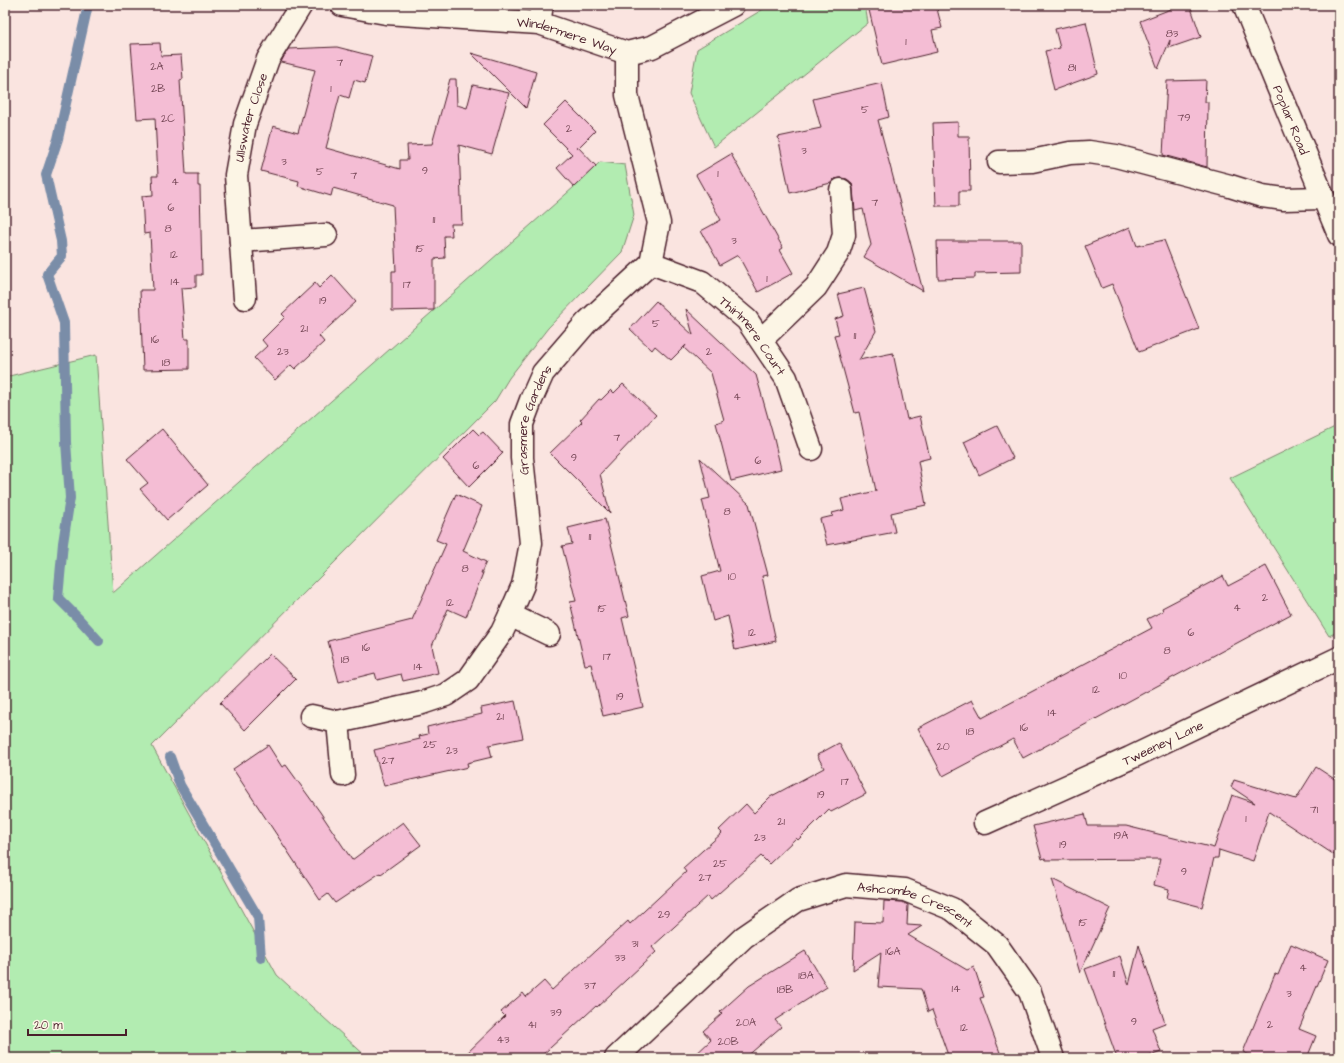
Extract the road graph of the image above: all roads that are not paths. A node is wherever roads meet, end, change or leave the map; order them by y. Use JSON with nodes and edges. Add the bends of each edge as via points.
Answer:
{"nodes":[{"id":1,"x":301,"y":5,"type":"edge"},
{"id":2,"x":342,"y":5,"type":"edge"},
{"id":3,"x":732,"y":5,"type":"edge"},
{"id":4,"x":1244,"y":5,"type":"edge"},
{"id":5,"x":541,"y":14,"type":"edge"},
{"id":6,"x":627,"y":53,"type":"junction"},
{"id":7,"x":1000,"y":162,"type":"dead end"},
{"id":8,"x":840,"y":190,"type":"dead end"},
{"id":9,"x":1323,"y":198,"type":"junction"},
{"id":10,"x":326,"y":235,"type":"dead end"},
{"id":11,"x":1339,"y":235,"type":"edge"},
{"id":12,"x":241,"y":241,"type":"junction"},
{"id":13,"x":651,"y":263,"type":"junction"},
{"id":14,"x":245,"y":298,"type":"dead end"},
{"id":15,"x":761,"y":340,"type":"junction"},
{"id":16,"x":811,"y":449,"type":"dead end"},
{"id":17,"x":510,"y":614,"type":"junction"},
{"id":18,"x":549,"y":634,"type":"dead end"},
{"id":19,"x":1339,"y":658,"type":"edge"},
{"id":20,"x":311,"y":716,"type":"dead end"},
{"id":21,"x":338,"y":722,"type":"junction"},
{"id":22,"x":343,"y":775,"type":"dead end"},
{"id":23,"x":985,"y":823,"type":"dead end"},
{"id":24,"x":616,"y":1058,"type":"edge"},
{"id":25,"x":1053,"y":1058,"type":"edge"}],
"edges":[{"from":1,"to":12,"type":"street","name":"Ullswater Close","via":[[268,59],[245,124],[236,175]]},
{"from":2,"to":5,"type":"street","name":"Windermere Way","via":[[386,13]]},
{"from":3,"to":6,"type":"street","name":"Windermere Way","via":[[652,47]]},
{"from":4,"to":9,"type":"street","name":"Poplar Road"},
{"from":5,"to":6,"type":"street","name":"Windermere Way"},
{"from":6,"to":13,"type":"street","via":[[627,95],[659,222]]},
{"from":7,"to":9,"type":"street","via":[[1032,161],[1089,152],[1131,160],[1262,196],[1284,199]]},
{"from":8,"to":15,"type":"street","via":[[844,235],[838,253],[816,287]]},
{"from":9,"to":11,"type":"street","name":"Poplar Road"},
{"from":10,"to":12,"type":"street"},
{"from":12,"to":14,"type":"street","name":"Ullswater Close"},
{"from":13,"to":15,"type":"street","name":"Thirlmere Court","via":[[702,282],[747,320]]},
{"from":13,"to":17,"type":"street","name":"Grasmere Gardens","via":[[588,322],[543,373],[531,400],[522,424],[522,458],[531,543],[523,585]]},
{"from":15,"to":16,"type":"street","name":"Thirlmere Court","via":[[786,378]]},
{"from":17,"to":18,"type":"street"},
{"from":17,"to":21,"type":"street","name":"Grasmere Gardens","via":[[502,632],[468,680],[446,695]]},
{"from":19,"to":23,"type":"street","name":"Tweeney Lane","via":[[1130,758]]},
{"from":20,"to":21,"type":"street","name":"Grasmere Gardens"},
{"from":21,"to":22,"type":"street"},
{"from":24,"to":25,"type":"street","name":"Ashcombe Crescent","via":[[744,937],[798,900],[846,885],[905,890],[952,909],[997,945],[1030,992]]}]}
